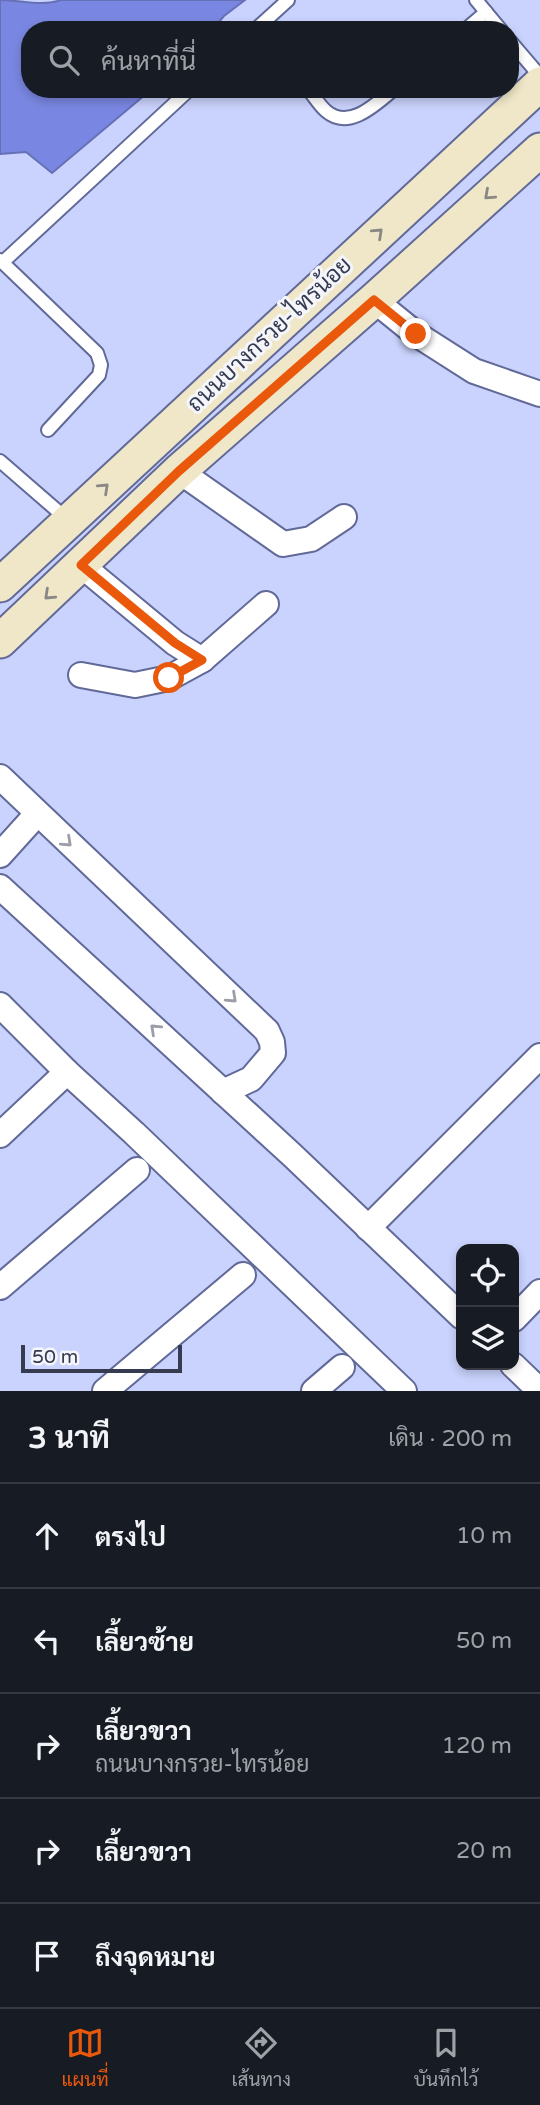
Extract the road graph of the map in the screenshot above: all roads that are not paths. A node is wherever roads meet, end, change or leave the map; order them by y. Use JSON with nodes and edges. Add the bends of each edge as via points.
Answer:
{"nodes":[{"id":1,"x":288,"y":0,"type":"edge"},
{"id":2,"x":476,"y":0,"type":"edge"},
{"id":3,"x":486,"y":12,"type":"junction"},
{"id":4,"x":266,"y":21,"type":"edge"},
{"id":5,"x":476,"y":21,"type":"edge"},
{"id":6,"x":494,"y":21,"type":"edge"},
{"id":7,"x":519,"y":52,"type":"edge"},
{"id":8,"x":540,"y":76,"type":"edge"},
{"id":9,"x":540,"y":84,"type":"edge"},
{"id":10,"x":180,"y":98,"type":"edge"},
{"id":11,"x":315,"y":98,"type":"edge"},
{"id":12,"x":383,"y":98,"type":"edge"},
{"id":13,"x":540,"y":150,"type":"edge"},
{"id":14,"x":1,"y":261,"type":"edge"},
{"id":15,"x":374,"y":300,"type":"junction"},
{"id":16,"x":540,"y":394,"type":"edge"},
{"id":17,"x":48,"y":429,"type":"dead end"},
{"id":18,"x":0,"y":461,"type":"edge"},
{"id":19,"x":179,"y":471,"type":"junction"},
{"id":20,"x":344,"y":517,"type":"dead end"},
{"id":21,"x":69,"y":520,"type":"junction"},
{"id":22,"x":81,"y":565,"type":"junction"},
{"id":23,"x":0,"y":585,"type":"edge"},
{"id":24,"x":266,"y":604,"type":"dead end"},
{"id":25,"x":0,"y":641,"type":"edge"},
{"id":26,"x":202,"y":660,"type":"junction"},
{"id":27,"x":81,"y":675,"type":"dead end"},
{"id":28,"x":0,"y":777,"type":"edge"},
{"id":29,"x":37,"y":814,"type":"junction"},
{"id":30,"x":0,"y":855,"type":"edge"},
{"id":31,"x":0,"y":887,"type":"edge"},
{"id":32,"x":0,"y":1005,"type":"edge"},
{"id":33,"x":540,"y":1056,"type":"edge"},
{"id":34,"x":67,"y":1072,"type":"junction"},
{"id":35,"x":223,"y":1092,"type":"junction"},
{"id":36,"x":0,"y":1135,"type":"edge"},
{"id":37,"x":137,"y":1170,"type":"dead end"},
{"id":38,"x":368,"y":1228,"type":"junction"},
{"id":39,"x":243,"y":1275,"type":"dead end"},
{"id":40,"x":0,"y":1287,"type":"edge"},
{"id":41,"x":540,"y":1292,"type":"edge"},
{"id":42,"x":456,"y":1311,"type":"edge"},
{"id":43,"x":519,"y":1314,"type":"edge"},
{"id":44,"x":342,"y":1367,"type":"dead end"},
{"id":45,"x":518,"y":1370,"type":"edge"},
{"id":46,"x":105,"y":1391,"type":"edge"},
{"id":47,"x":314,"y":1391,"type":"edge"},
{"id":48,"x":404,"y":1391,"type":"edge"},
{"id":49,"x":540,"y":1391,"type":"edge"}],
"edges":[{"from":1,"to":4,"type":"lane"},
{"from":2,"to":3,"type":"lane"},
{"from":3,"to":5,"type":"lane"},
{"from":3,"to":6,"type":"lane"},
{"from":7,"to":8,"type":"lane"},
{"from":21,"to":9,"type":"main road","name":"ถนนบางกรวย-ไทรน้อย","one_way":true},
{"from":10,"to":14,"type":"lane"},
{"from":11,"to":12,"type":"lane","via":[[337,118],[366,112]]},
{"from":13,"to":15,"type":"main road","name":"ถนนบางกรวย-ไทรน้อย","one_way":true},
{"from":14,"to":17,"type":"lane","via":[[97,353],[101,365],[99,375]]},
{"from":15,"to":16,"type":"street","via":[[474,371]]},
{"from":15,"to":19,"type":"main road","name":"ถนนบางกรวย-ไทรน้อย"},
{"from":18,"to":21,"type":"lane"},
{"from":19,"to":20,"type":"street","via":[[284,544],[311,539]]},
{"from":19,"to":22,"type":"main road","name":"ถนนบางกรวย-ไทรน้อย"},
{"from":21,"to":23,"type":"main road","name":"ถนนบางกรวย-ไทรน้อย"},
{"from":22,"to":25,"type":"main road","name":"ถนนบางกรวย-ไทรน้อย","one_way":true},
{"from":22,"to":26,"type":"street"},
{"from":24,"to":26,"type":"street"},
{"from":26,"to":27,"type":"street","via":[[169,678],[135,685]]},
{"from":28,"to":29,"type":"street"},
{"from":29,"to":30,"type":"street"},
{"from":29,"to":35,"type":"street","one_way":true,"via":[[267,1031],[272,1053],[251,1079]]},
{"from":35,"to":31,"type":"street","one_way":true},
{"from":32,"to":34,"type":"street"},
{"from":33,"to":38,"type":"street"},
{"from":34,"to":36,"type":"street"},
{"from":34,"to":48,"type":"street"},
{"from":35,"to":38,"type":"street"},
{"from":37,"to":40,"type":"street"},
{"from":38,"to":42,"type":"street"},
{"from":39,"to":46,"type":"street"},
{"from":41,"to":43,"type":"street"},
{"from":44,"to":47,"type":"street"},
{"from":45,"to":49,"type":"street"}]}
